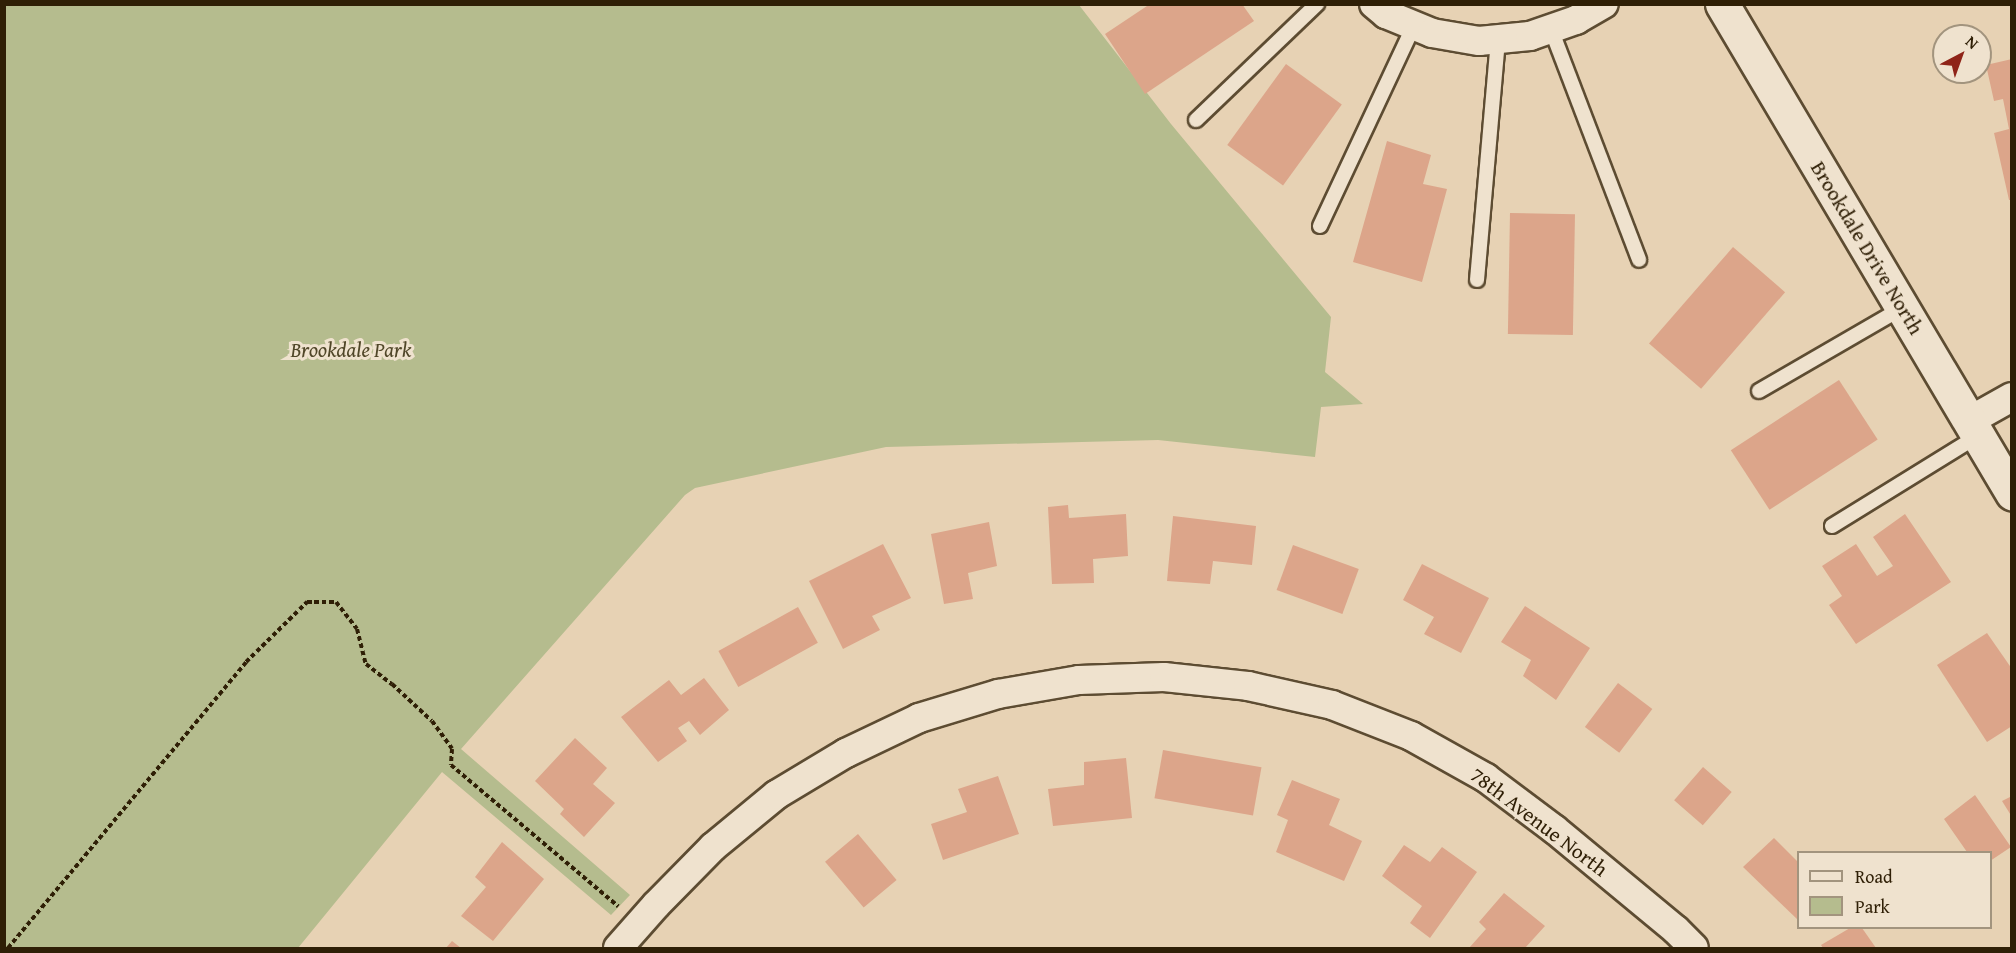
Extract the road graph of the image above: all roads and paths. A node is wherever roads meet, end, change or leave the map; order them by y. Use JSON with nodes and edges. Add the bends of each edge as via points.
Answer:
{"nodes":[{"id":1,"x":1317,"y":4,"type":"edge"},
{"id":2,"x":1374,"y":4,"type":"edge"},
{"id":3,"x":1604,"y":4,"type":"edge"},
{"id":4,"x":1722,"y":4,"type":"edge"},
{"id":5,"x":1414,"y":25,"type":"junction"},
{"id":6,"x":1551,"y":29,"type":"junction"},
{"id":7,"x":1498,"y":39,"type":"junction"},
{"id":8,"x":1196,"y":120,"type":"dead end"},
{"id":9,"x":1320,"y":226,"type":"dead end"},
{"id":10,"x":1639,"y":260,"type":"dead end"},
{"id":11,"x":1477,"y":280,"type":"dead end"},
{"id":12,"x":1902,"y":308,"type":"junction"},
{"id":13,"x":1759,"y":391,"type":"dead end"},
{"id":14,"x":2012,"y":397,"type":"edge"},
{"id":15,"x":1974,"y":429,"type":"junction"},
{"id":16,"x":2012,"y":493,"type":"edge"},
{"id":17,"x":1832,"y":526,"type":"dead end"},
{"id":18,"x":639,"y":924,"type":"junction"},
{"id":19,"x":8,"y":948,"type":"edge"},
{"id":20,"x":618,"y":948,"type":"edge"},
{"id":21,"x":1694,"y":948,"type":"edge"}],
"edges":[{"from":1,"to":8,"type":"lane"},
{"from":2,"to":5,"type":"street","via":[[1386,14]]},
{"from":3,"to":6,"type":"street"},
{"from":4,"to":12,"type":"street","name":"Brookdale Drive North"},
{"from":5,"to":7,"type":"street","via":[[1432,33],[1479,41]]},
{"from":5,"to":9,"type":"lane"},
{"from":6,"to":7,"type":"street"},
{"from":6,"to":10,"type":"lane"},
{"from":7,"to":11,"type":"lane"},
{"from":12,"to":13,"type":"lane"},
{"from":12,"to":15,"type":"street","name":"Brookdale Drive North"},
{"from":14,"to":15,"type":"street"},
{"from":15,"to":16,"type":"street","name":"Brookdale Drive North"},
{"from":15,"to":17,"type":"lane"},
{"from":18,"to":19,"type":"path","via":[[451,765],[452,749],[432,721],[366,664],[357,629],[336,602],[307,602],[246,662]]},
{"from":18,"to":20,"type":"street","name":"78th Avenue North"},
{"from":18,"to":21,"type":"street","name":"78th Avenue North","via":[[713,847],[776,795],[846,753],[919,718],[998,694],[1079,680],[1164,677],[1264,690],[1332,705],[1411,736],[1486,778],[1554,829]]}]}
